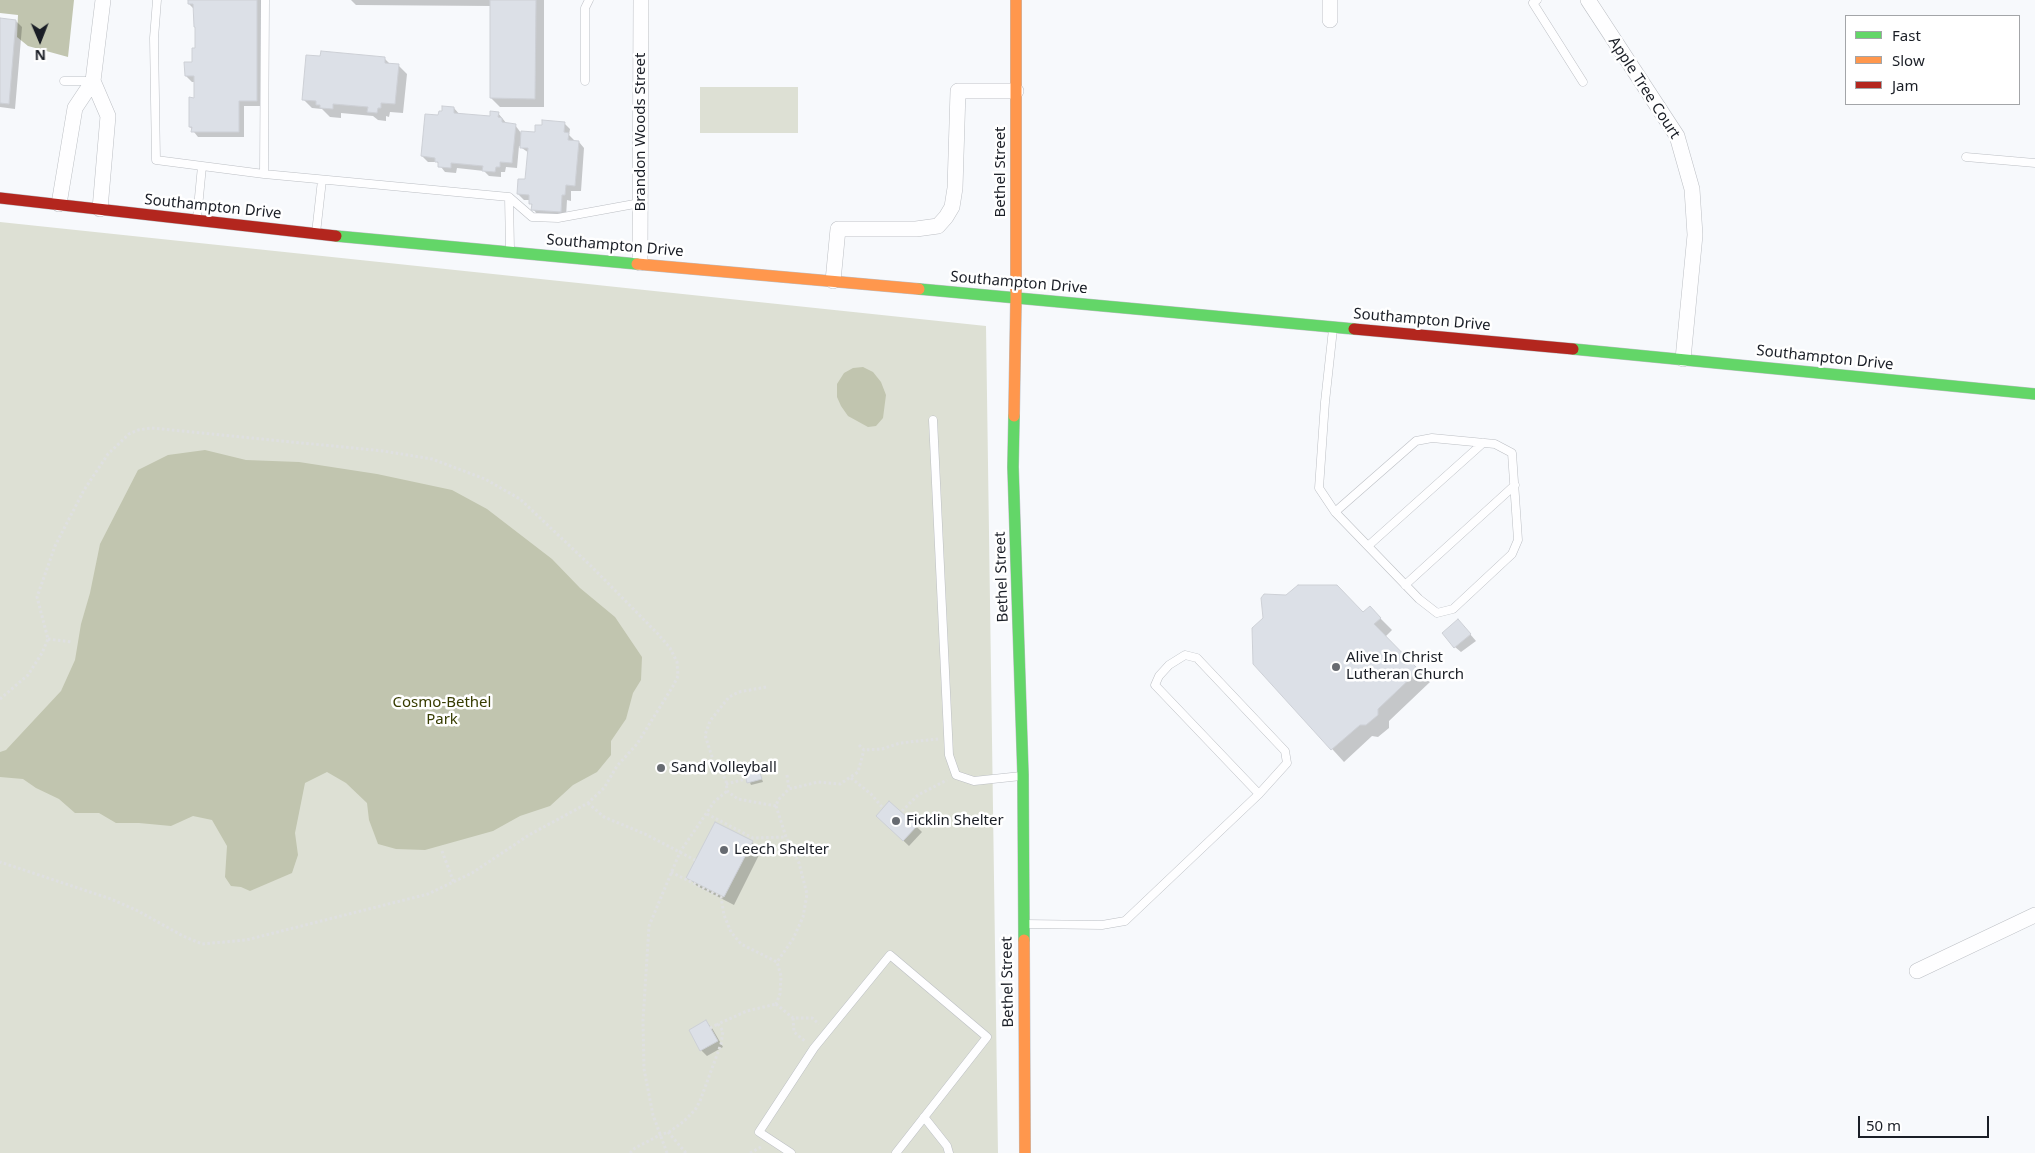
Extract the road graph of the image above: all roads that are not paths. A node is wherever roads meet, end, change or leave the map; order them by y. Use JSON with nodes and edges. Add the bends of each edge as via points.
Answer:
{"nodes":[{"id":1,"x":103,"y":0,"type":"edge"},
{"id":2,"x":157,"y":0,"type":"edge"},
{"id":3,"x":265,"y":0,"type":"edge"},
{"id":4,"x":589,"y":0,"type":"edge"},
{"id":5,"x":641,"y":0,"type":"edge"},
{"id":6,"x":1016,"y":0,"type":"edge"},
{"id":7,"x":1330,"y":0,"type":"edge"},
{"id":8,"x":1537,"y":0,"type":"edge"},
{"id":9,"x":1588,"y":0,"type":"edge"},
{"id":10,"x":1330,"y":20,"type":"dead end"},
{"id":11,"x":64,"y":81,"type":"dead end"},
{"id":12,"x":93,"y":81,"type":"junction"},
{"id":13,"x":585,"y":82,"type":"dead end"},
{"id":14,"x":1583,"y":82,"type":"dead end"},
{"id":15,"x":1016,"y":92,"type":"junction"},
{"id":16,"x":1966,"y":156,"type":"dead end"},
{"id":17,"x":2035,"y":163,"type":"edge"},
{"id":18,"x":202,"y":166,"type":"junction"},
{"id":19,"x":264,"y":174,"type":"junction"},
{"id":20,"x":322,"y":180,"type":"junction"},
{"id":21,"x":509,"y":197,"type":"junction"},
{"id":22,"x":0,"y":198,"type":"edge"},
{"id":23,"x":640,"y":202,"type":"junction"},
{"id":24,"x":59,"y":204,"type":"junction"},
{"id":25,"x":100,"y":209,"type":"junction"},
{"id":26,"x":197,"y":220,"type":"junction"},
{"id":27,"x":316,"y":233,"type":"junction"},
{"id":28,"x":510,"y":252,"type":"junction"},
{"id":29,"x":640,"y":263,"type":"junction"},
{"id":30,"x":833,"y":281,"type":"junction"},
{"id":31,"x":1016,"y":298,"type":"junction"},
{"id":32,"x":1334,"y":327,"type":"junction"},
{"id":33,"x":1683,"y":359,"type":"junction"},
{"id":34,"x":2035,"y":394,"type":"edge"},
{"id":35,"x":933,"y":420,"type":"dead end"},
{"id":36,"x":1483,"y":443,"type":"junction"},
{"id":37,"x":1515,"y":484,"type":"junction"},
{"id":38,"x":1336,"y":512,"type":"junction"},
{"id":39,"x":1368,"y":546,"type":"junction"},
{"id":40,"x":1405,"y":585,"type":"junction"},
{"id":41,"x":1023,"y":776,"type":"junction"},
{"id":42,"x":1258,"y":794,"type":"junction"},
{"id":43,"x":2035,"y":915,"type":"edge"},
{"id":44,"x":1022,"y":924,"type":"junction"},
{"id":45,"x":1917,"y":971,"type":"dead end"},
{"id":46,"x":924,"y":1117,"type":"junction"},
{"id":47,"x":791,"y":1153,"type":"edge"},
{"id":48,"x":896,"y":1153,"type":"edge"},
{"id":49,"x":949,"y":1153,"type":"edge"},
{"id":50,"x":1025,"y":1153,"type":"edge"}],
"edges":[{"from":1,"to":12,"type":"street"},
{"from":2,"to":18,"type":"lane","via":[[154,38],[156,160]]},
{"from":3,"to":19,"type":"lane"},
{"from":4,"to":13,"type":"lane","via":[[585,8]]},
{"from":5,"to":23,"type":"street","name":"Brandon Woods Street"},
{"from":6,"to":15,"type":"street","name":"Bethel Street"},
{"from":7,"to":10,"type":"street"},
{"from":8,"to":14,"type":"lane","via":[[1533,3]]},
{"from":9,"to":33,"type":"street","name":"Apple Tree Court","via":[[1677,136],[1692,189],[1695,235]]},
{"from":11,"to":12,"type":"lane"},
{"from":12,"to":24,"type":"street","via":[[75,108]]},
{"from":12,"to":25,"type":"street","via":[[108,116]]},
{"from":15,"to":30,"type":"street","via":[[958,91],[955,188],[952,207],[946,217],[938,226],[916,229],[838,229]]},
{"from":15,"to":31,"type":"street","name":"Bethel Street"},
{"from":16,"to":17,"type":"lane"},
{"from":18,"to":19,"type":"lane"},
{"from":18,"to":26,"type":"lane"},
{"from":19,"to":20,"type":"lane"},
{"from":20,"to":21,"type":"lane"},
{"from":20,"to":27,"type":"lane"},
{"from":21,"to":23,"type":"lane","via":[[532,217],[558,218]]},
{"from":21,"to":28,"type":"lane"},
{"from":22,"to":24,"type":"street","name":"Southampton Drive"},
{"from":23,"to":29,"type":"street","name":"Brandon Woods Street"},
{"from":24,"to":25,"type":"street","name":"Southampton Drive"},
{"from":25,"to":26,"type":"street","name":"Southampton Drive"},
{"from":26,"to":27,"type":"street","name":"Southampton Drive"},
{"from":27,"to":28,"type":"street","name":"Southampton Drive"},
{"from":28,"to":29,"type":"street","name":"Southampton Drive"},
{"from":29,"to":30,"type":"street","name":"Southampton Drive"},
{"from":30,"to":31,"type":"street","name":"Southampton Drive"},
{"from":31,"to":32,"type":"street","name":"Southampton Drive"},
{"from":31,"to":41,"type":"street","name":"Bethel Street","via":[[1013,467]]},
{"from":32,"to":33,"type":"street","name":"Southampton Drive"},
{"from":32,"to":38,"type":"lane","via":[[1319,488]]},
{"from":33,"to":34,"type":"street","name":"Southampton Drive"},
{"from":35,"to":41,"type":"lane","via":[[949,755],[956,774],[974,781]]},
{"from":36,"to":37,"type":"lane","via":[[1495,444],[1512,453]]},
{"from":36,"to":38,"type":"lane","via":[[1432,438],[1416,441]]},
{"from":36,"to":39,"type":"lane"},
{"from":37,"to":40,"type":"lane"},
{"from":37,"to":40,"type":"lane","via":[[1518,540],[1512,554],[1460,603],[1453,609],[1437,612]]},
{"from":38,"to":39,"type":"lane"},
{"from":39,"to":40,"type":"lane"},
{"from":41,"to":44,"type":"street","name":"Bethel Street"},
{"from":42,"to":42,"type":"lane","via":[[1287,763],[1284,751],[1197,658],[1185,655],[1169,665],[1155,685]]},
{"from":42,"to":44,"type":"lane","via":[[1125,920],[1102,925]]},
{"from":43,"to":45,"type":"street"},
{"from":44,"to":50,"type":"street","name":"Bethel Street"},
{"from":46,"to":47,"type":"lane","via":[[987,1037],[890,955],[814,1048],[759,1132]]},
{"from":46,"to":48,"type":"lane"},
{"from":46,"to":49,"type":"lane"}]}
